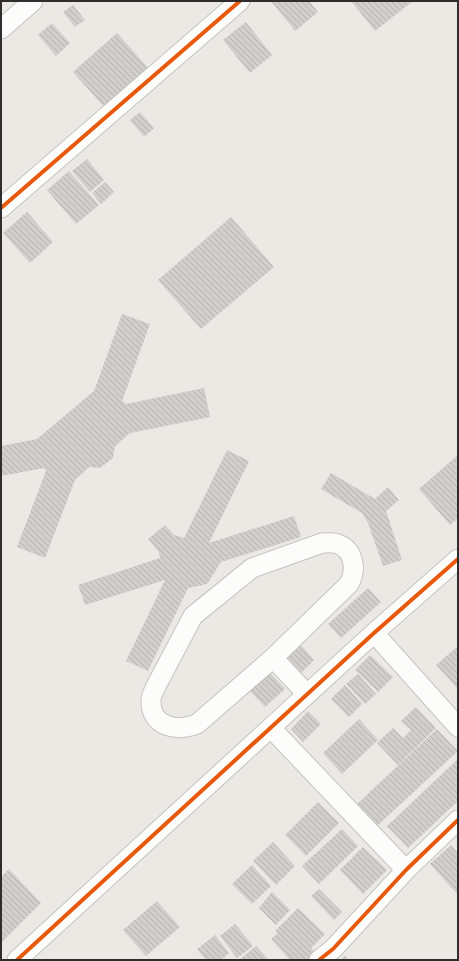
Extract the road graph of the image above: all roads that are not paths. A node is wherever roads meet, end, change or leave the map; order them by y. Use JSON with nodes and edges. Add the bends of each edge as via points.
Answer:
{"nodes":[{"id":1,"x":33,"y":1,"type":"edge"},
{"id":2,"x":240,"y":1,"type":"edge"},
{"id":3,"x":1,"y":29,"type":"edge"},
{"id":4,"x":1,"y":208,"type":"edge"},
{"id":5,"x":458,"y":559,"type":"edge"},
{"id":6,"x":374,"y":633,"type":"junction"},
{"id":7,"x":273,"y":658,"type":"junction"},
{"id":8,"x":307,"y":694,"type":"junction"},
{"id":9,"x":457,"y":724,"type":"edge"},
{"id":10,"x":271,"y":728,"type":"junction"},
{"id":11,"x":458,"y":820,"type":"edge"},
{"id":12,"x":406,"y":870,"type":"junction"},
{"id":13,"x":17,"y":960,"type":"edge"},
{"id":14,"x":319,"y":960,"type":"edge"}],
"edges":[{"from":1,"to":3,"type":"street"},
{"from":2,"to":4,"type":"street"},
{"from":5,"to":6,"type":"street"},
{"from":6,"to":8,"type":"street"},
{"from":6,"to":9,"type":"street"},
{"from":7,"to":7,"type":"street","via":[[349,584],[353,575],[352,559],[346,549],[337,543],[322,543],[252,568],[193,616],[155,688],[151,700],[154,714],[170,728],[186,728],[197,724]]},
{"from":7,"to":8,"type":"street"},
{"from":8,"to":10,"type":"street"},
{"from":10,"to":12,"type":"street"},
{"from":10,"to":13,"type":"street"},
{"from":11,"to":12,"type":"street"},
{"from":12,"to":14,"type":"street","via":[[333,950]]}]}
